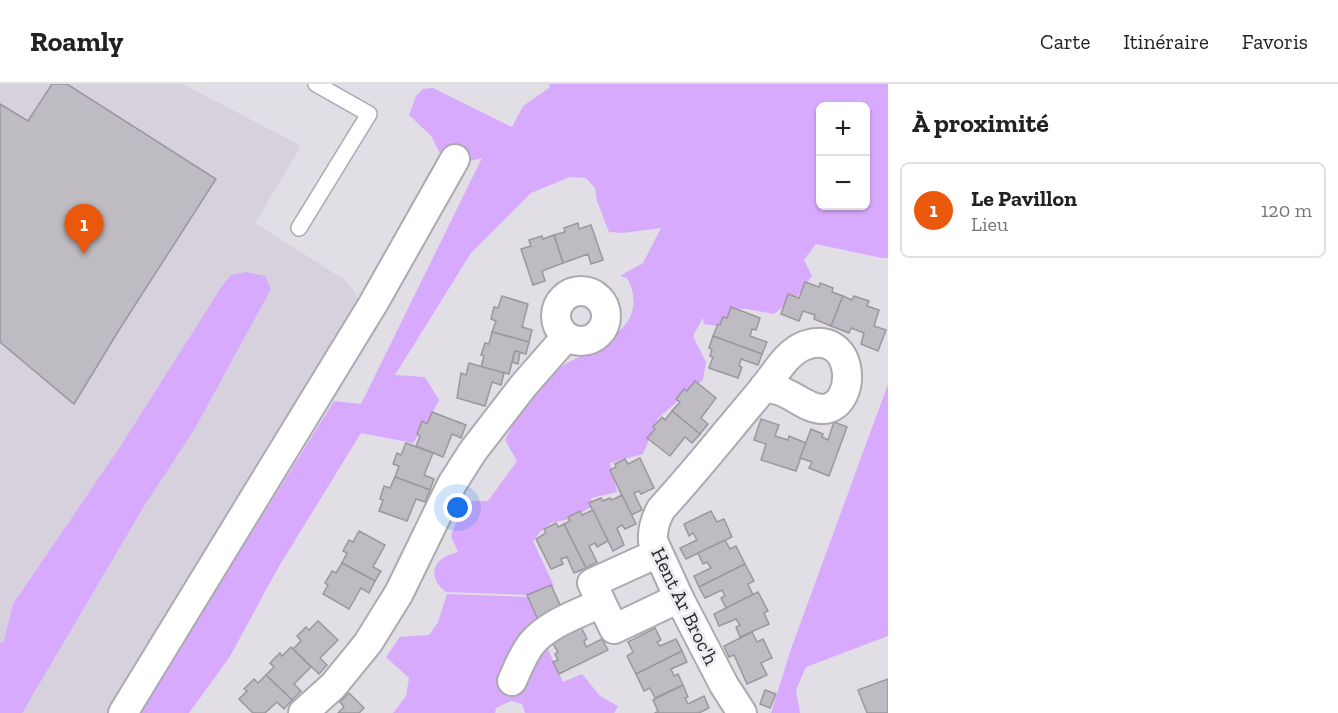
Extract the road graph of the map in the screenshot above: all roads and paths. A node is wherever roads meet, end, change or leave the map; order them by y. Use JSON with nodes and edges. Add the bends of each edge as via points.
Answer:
{"nodes":[{"id":1,"x":316,"y":84,"type":"edge"},
{"id":2,"x":455,"y":159,"type":"dead end"},
{"id":3,"x":299,"y":228,"type":"dead end"},
{"id":4,"x":566,"y":337,"type":"dead end"},
{"id":5,"x":764,"y":387,"type":"dead end"},
{"id":6,"x":658,"y":553,"type":"junction"},
{"id":7,"x":679,"y":598,"type":"junction"},
{"id":8,"x":601,"y":603,"type":"junction"},
{"id":9,"x":512,"y":681,"type":"dead end"},
{"id":10,"x":123,"y":713,"type":"edge"},
{"id":11,"x":303,"y":713,"type":"edge"},
{"id":12,"x":742,"y":713,"type":"edge"}],
"edges":[{"from":1,"to":3,"type":"lane","via":[[369,114]]},
{"from":2,"to":10,"type":"street","via":[[373,304]]},
{"from":4,"to":11,"type":"street","via":[[524,385],[452,484],[399,593],[368,643],[333,686]]},
{"from":5,"to":6,"type":"street","name":"Hent Ar Broc'h","via":[[661,509],[653,533]]},
{"from":6,"to":7,"type":"street","name":"Hent Ar Broc'h"},
{"from":6,"to":8,"type":"street","name":"Hent Ar Broc'h","via":[[592,583]]},
{"from":7,"to":8,"type":"street","name":"Hent Ar Broc'h","via":[[614,629]]},
{"from":7,"to":12,"type":"street","name":"Hent Ar Broc'h"},
{"from":8,"to":9,"type":"street","via":[[536,639]]}]}
